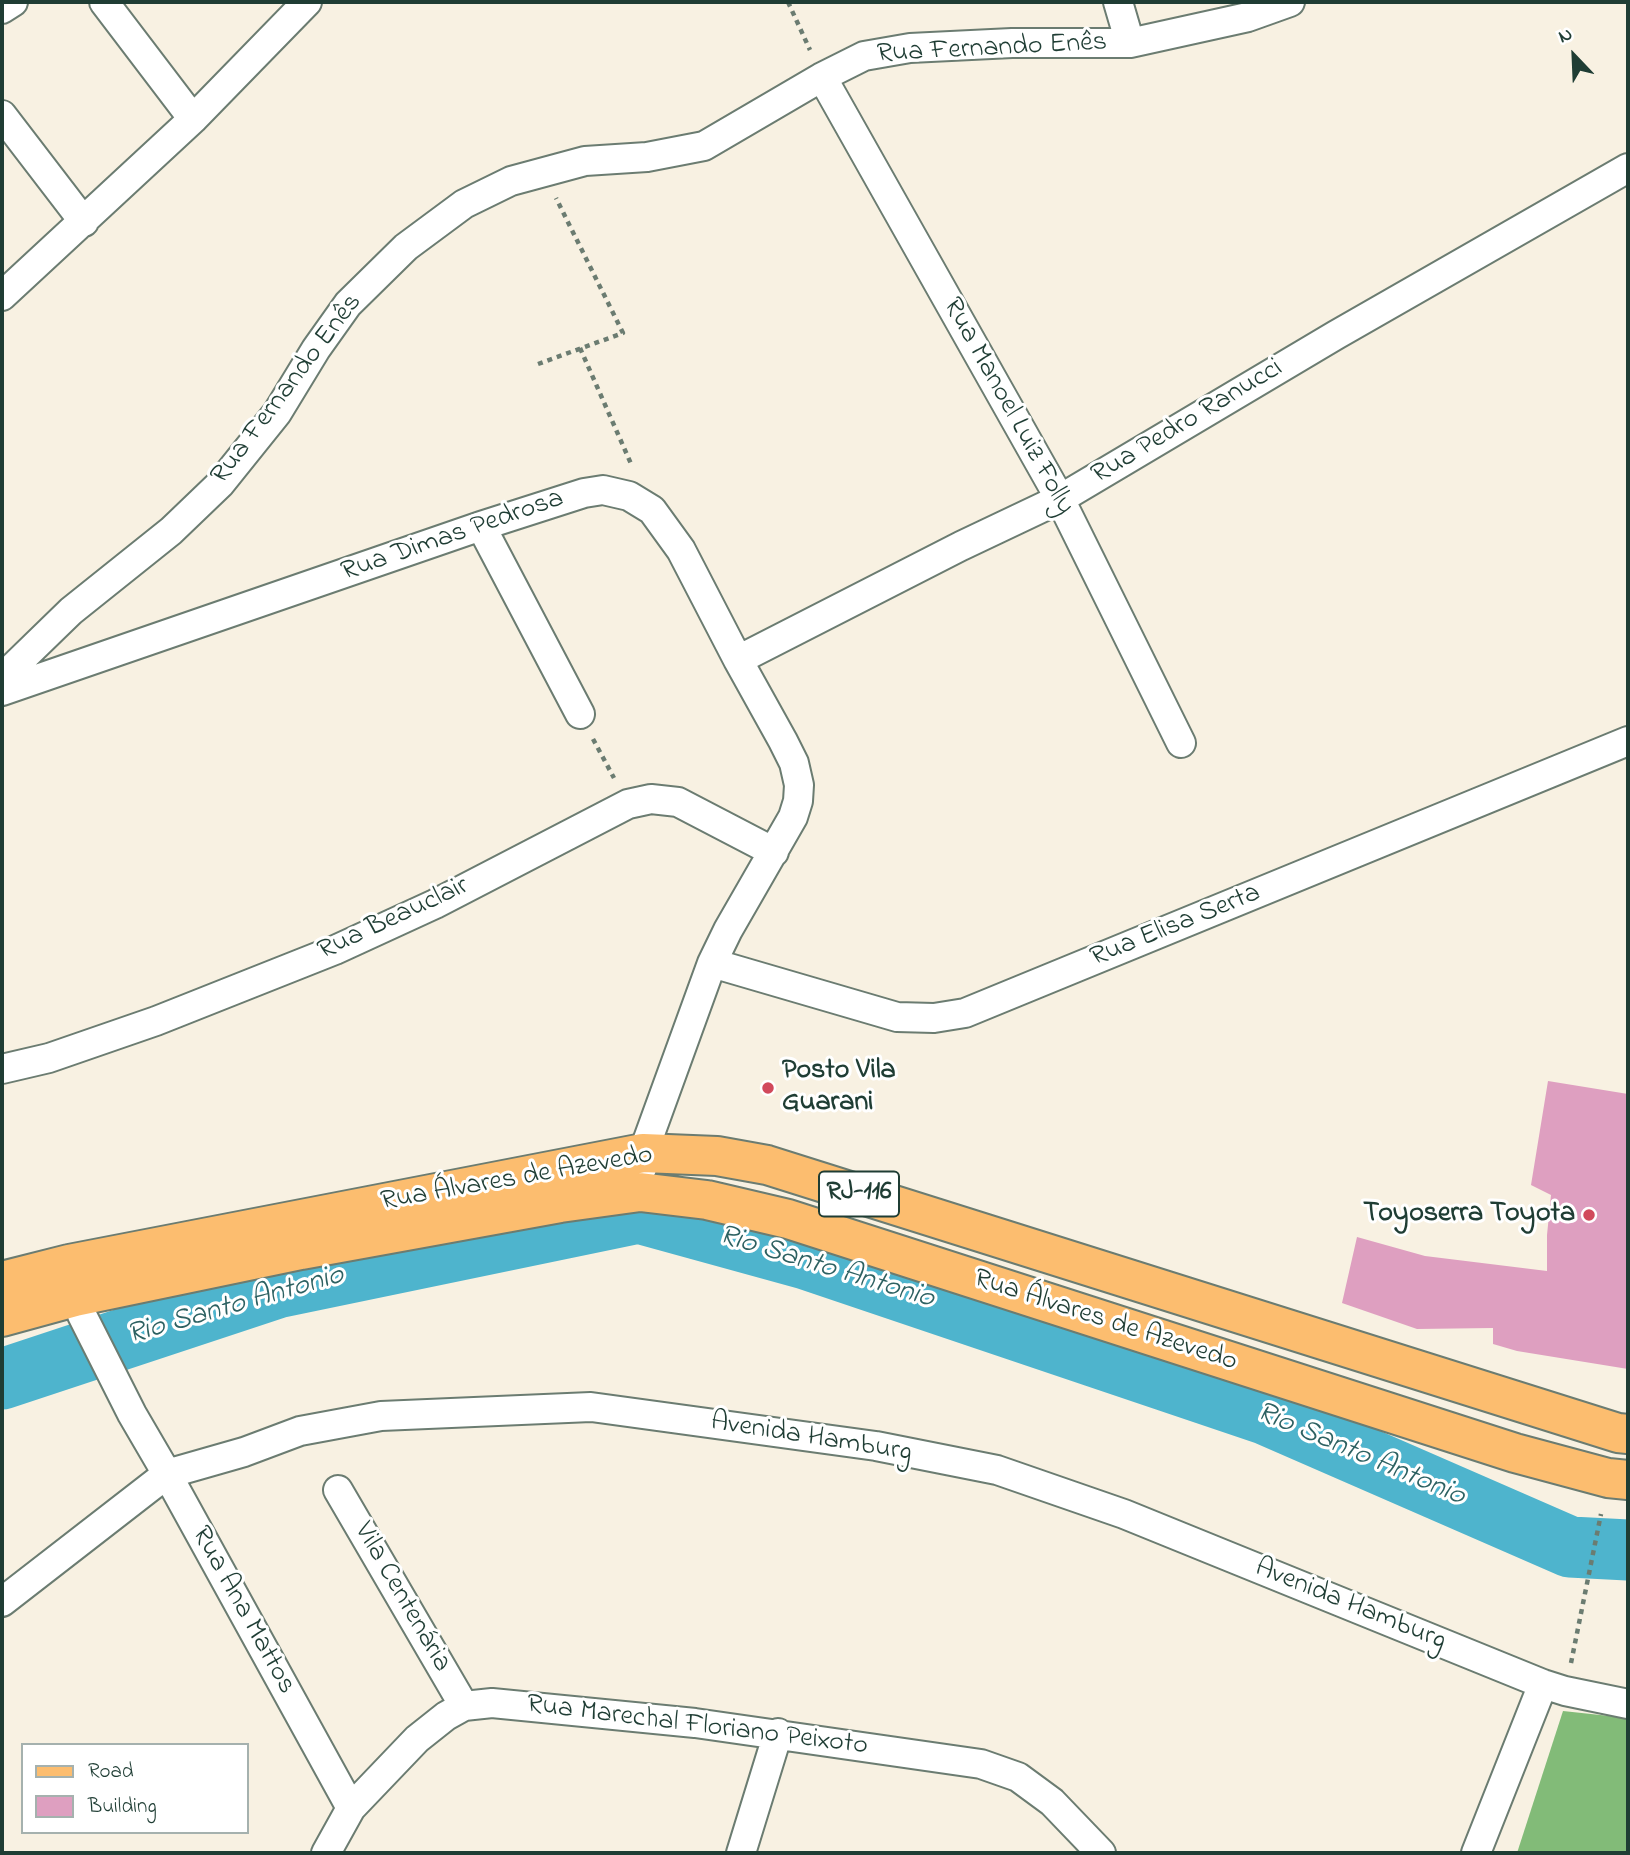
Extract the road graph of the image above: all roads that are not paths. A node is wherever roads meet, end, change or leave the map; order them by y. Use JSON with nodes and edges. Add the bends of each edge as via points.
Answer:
{"nodes":[{"id":1,"x":13,"y":2,"type":"edge"},
{"id":2,"x":104,"y":2,"type":"edge"},
{"id":3,"x":307,"y":2,"type":"edge"},
{"id":4,"x":1118,"y":2,"type":"edge"},
{"id":5,"x":1290,"y":2,"type":"edge"},
{"id":6,"x":2,"y":9,"type":"edge"},
{"id":7,"x":1130,"y":43,"type":"junction"},
{"id":8,"x":822,"y":77,"type":"junction"},
{"id":9,"x":2,"y":115,"type":"edge"},
{"id":10,"x":193,"y":119,"type":"junction"},
{"id":11,"x":1628,"y":168,"type":"edge"},
{"id":12,"x":84,"y":222,"type":"junction"},
{"id":13,"x":2,"y":296,"type":"edge"},
{"id":14,"x":1060,"y":499,"type":"junction"},
{"id":15,"x":481,"y":526,"type":"junction"},
{"id":16,"x":738,"y":660,"type":"junction"},
{"id":17,"x":2,"y":678,"type":"edge"},
{"id":18,"x":2,"y":691,"type":"edge"},
{"id":19,"x":580,"y":713,"type":"road end"},
{"id":20,"x":1628,"y":741,"type":"edge"},
{"id":21,"x":1181,"y":743,"type":"dead end"},
{"id":22,"x":775,"y":852,"type":"junction"},
{"id":23,"x":712,"y":963,"type":"junction"},
{"id":24,"x":2,"y":1069,"type":"edge"},
{"id":25,"x":643,"y":1153,"type":"junction"},
{"id":26,"x":640,"y":1192,"type":"junction"},
{"id":27,"x":72,"y":1280,"type":"junction"},
{"id":28,"x":2,"y":1281,"type":"edge"},
{"id":29,"x":2,"y":1317,"type":"edge"},
{"id":30,"x":1628,"y":1434,"type":"edge"},
{"id":31,"x":167,"y":1474,"type":"junction"},
{"id":32,"x":1628,"y":1480,"type":"edge"},
{"id":33,"x":338,"y":1490,"type":"dead end"},
{"id":34,"x":2,"y":1602,"type":"edge"},
{"id":35,"x":1543,"y":1684,"type":"junction"},
{"id":36,"x":1628,"y":1704,"type":"edge"},
{"id":37,"x":464,"y":1706,"type":"junction"},
{"id":38,"x":778,"y":1733,"type":"junction"},
{"id":39,"x":351,"y":1808,"type":"junction"},
{"id":40,"x":326,"y":1853,"type":"edge"},
{"id":41,"x":741,"y":1853,"type":"edge"},
{"id":42,"x":1101,"y":1853,"type":"edge"},
{"id":43,"x":1476,"y":1853,"type":"edge"}],
"edges":[{"from":1,"to":6,"type":"street"},
{"from":2,"to":10,"type":"street"},
{"from":3,"to":10,"type":"street"},
{"from":4,"to":7,"type":"street"},
{"from":5,"to":7,"type":"street","name":"Rua Fernando Enês","via":[[1248,17]]},
{"from":7,"to":8,"type":"street","name":"Rua Fernando Enês","via":[[910,48],[864,56]]},
{"from":8,"to":14,"type":"street","name":"Rua Manoel Luiz Folly"},
{"from":8,"to":17,"type":"street","name":"Rua Fernando Enês","via":[[704,146],[647,158],[585,161],[511,181],[464,204],[406,247],[348,304],[277,413],[220,484],[171,531],[71,611]]},
{"from":9,"to":12,"type":"street"},
{"from":10,"to":12,"type":"street"},
{"from":11,"to":14,"type":"street","name":"Rua Pedro Ranucci"},
{"from":12,"to":13,"type":"street"},
{"from":14,"to":16,"type":"street","name":"Rua Pedro Ranucci"},
{"from":14,"to":21,"type":"street","name":"Rua Manoel Luiz Folly"},
{"from":15,"to":16,"type":"street","name":"Rua Dimas Pedrosa","via":[[584,493],[629,496],[652,510],[681,550]]},
{"from":15,"to":18,"type":"street","name":"Rua Dimas Pedrosa"},
{"from":15,"to":19,"type":"street"},
{"from":16,"to":22,"type":"street","name":"Rua Dimas Pedrosa","via":[[794,763],[799,785],[793,817]]},
{"from":20,"to":23,"type":"street","name":"Rua Elisa Serta","via":[[965,1013],[897,1017]]},
{"from":22,"to":23,"type":"street","name":"Rua Dimas Pedrosa"},
{"from":22,"to":24,"type":"street","name":"Rua Beauclair","via":[[678,802],[651,799],[628,804],[335,950],[156,1021]]},
{"from":23,"to":25,"type":"street","name":"Rua Dimas Pedrosa"},
{"from":25,"to":26,"type":"street","name":"Rua Dimas Pedrosa"},
{"from":25,"to":27,"type":"main road","name":"Rua Álvares de Azevedo","number":"RJ-116"},
{"from":25,"to":30,"type":"main road","name":"Rua Álvares de Azevedo","number":"RJ-116","via":[[718,1156],[767,1165]]},
{"from":26,"to":27,"type":"main road","name":"Rua Álvares de Azevedo","number":"RJ-116","via":[[301,1250]]},
{"from":26,"to":32,"type":"main road","name":"Rua Álvares de Azevedo","number":"RJ-116","via":[[708,1200],[788,1219],[1515,1453]]},
{"from":27,"to":28,"type":"main road","name":"Rua Álvares de Azevedo","number":"RJ-116"},
{"from":27,"to":29,"type":"main road","name":"Rua Álvares de Azevedo","number":"RJ-116"},
{"from":27,"to":31,"type":"street","name":"Rua Ana Mattos","via":[[95,1345]]},
{"from":31,"to":34,"type":"street","name":"Avenida Hamburg"},
{"from":31,"to":35,"type":"street","name":"Avenida Hamburg","via":[[300,1431],[381,1416],[591,1407],[876,1446],[997,1470],[1124,1514]]},
{"from":31,"to":39,"type":"street","name":"Rua Ana Mattos"},
{"from":33,"to":37,"type":"street","name":"Vila Centenária"},
{"from":35,"to":36,"type":"street","name":"Avenida Hamburg"},
{"from":35,"to":43,"type":"street"},
{"from":37,"to":38,"type":"street","name":"Rua Marechal Floriano Peixoto","via":[[492,1703]]},
{"from":37,"to":39,"type":"street","name":"Rua Marechal Floriano Peixoto","via":[[417,1739]]},
{"from":38,"to":41,"type":"street"},
{"from":38,"to":42,"type":"street","name":"Rua Marechal Floriano Peixoto","via":[[981,1764],[1018,1777],[1052,1802]]},
{"from":39,"to":40,"type":"street","name":"Rua Marechal Floriano Peixoto"}]}
